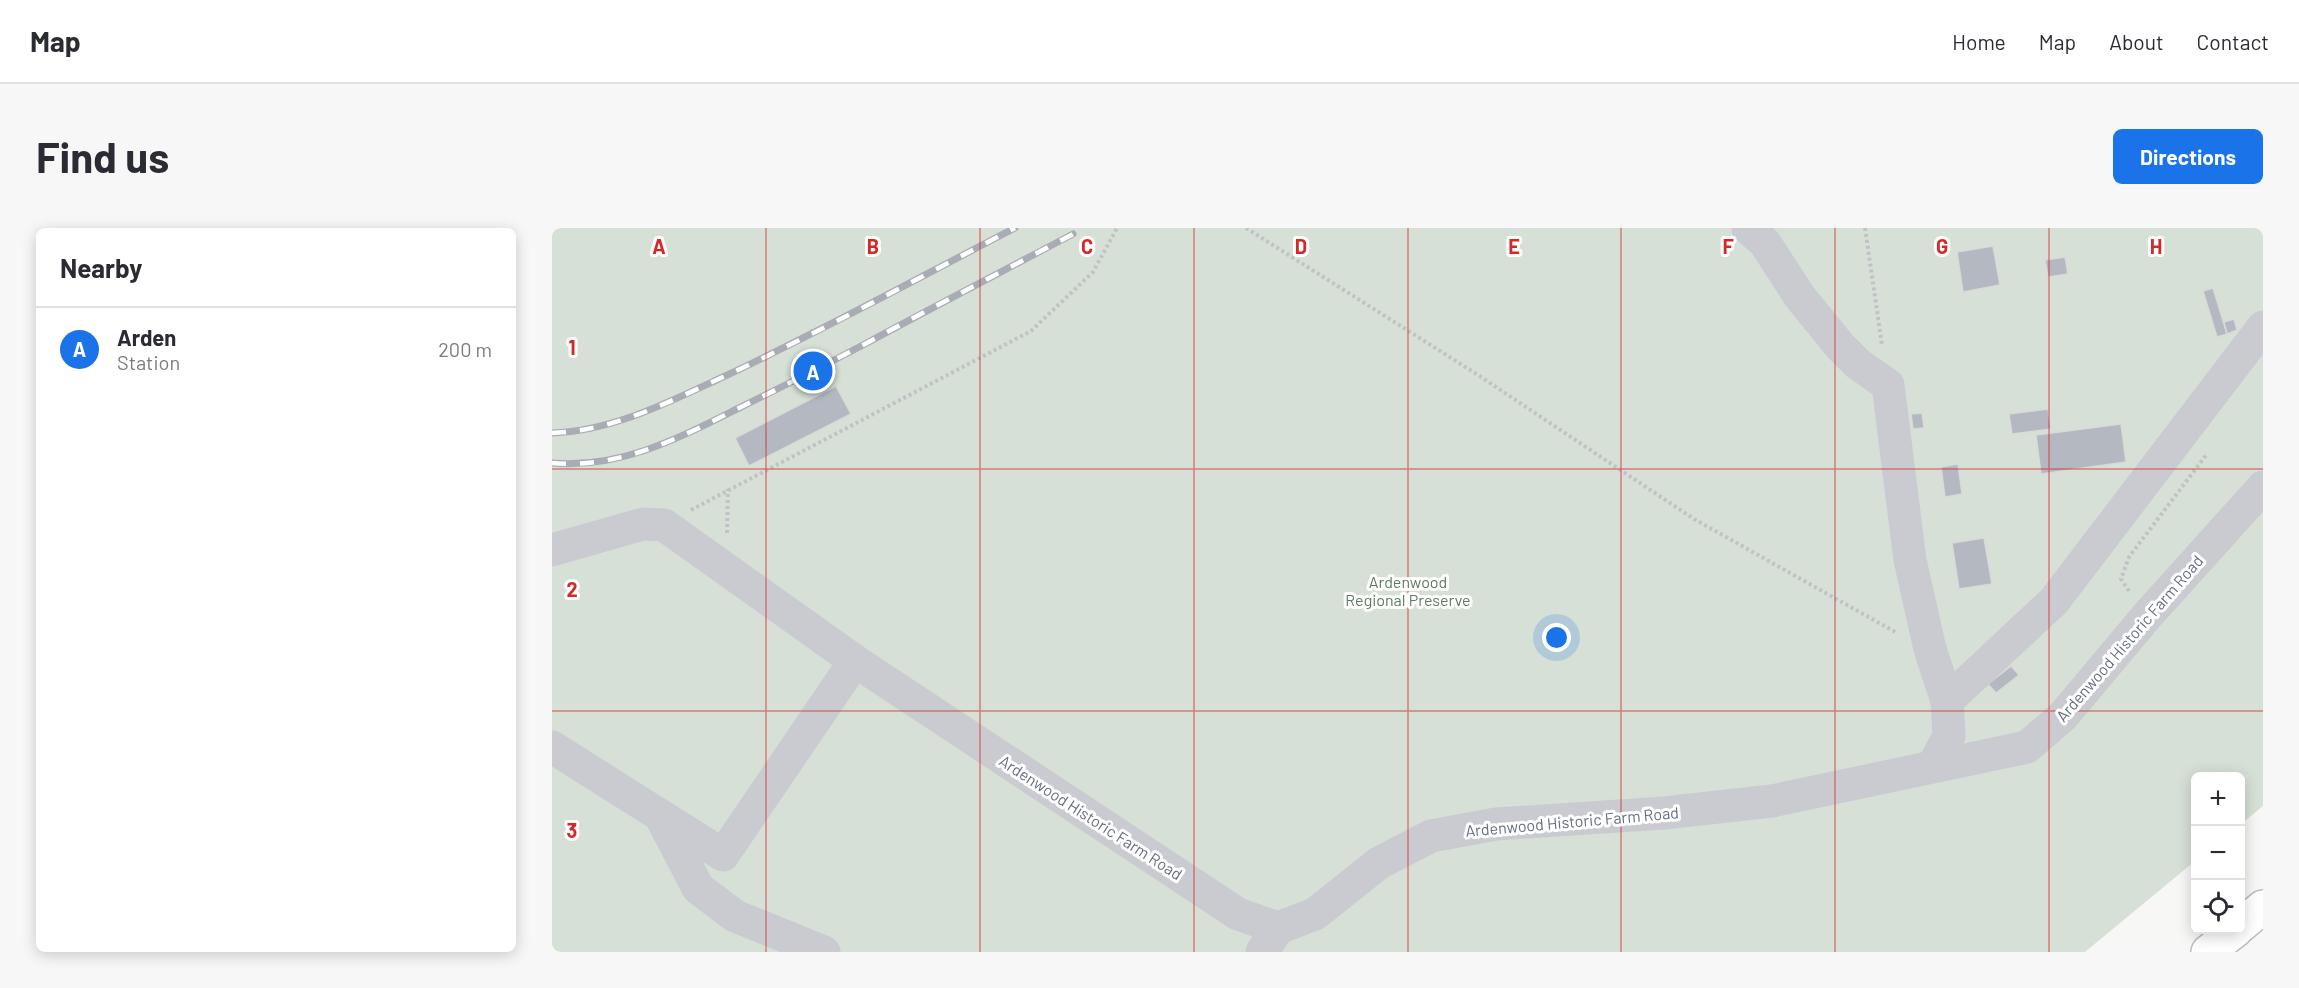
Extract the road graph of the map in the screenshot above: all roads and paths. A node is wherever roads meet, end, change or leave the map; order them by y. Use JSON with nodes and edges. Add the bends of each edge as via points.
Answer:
{"nodes":[{"id":1,"x":1117,"y":228,"type":"edge"},
{"id":2,"x":1246,"y":228,"type":"edge"},
{"id":3,"x":1748,"y":228,"type":"edge"},
{"id":4,"x":1865,"y":228,"type":"edge"},
{"id":5,"x":2263,"y":327,"type":"edge"},
{"id":6,"x":1888,"y":385,"type":"junction"},
{"id":7,"x":2214,"y":446,"type":"dead end"},
{"id":8,"x":2263,"y":487,"type":"edge"},
{"id":9,"x":728,"y":489,"type":"junction"},
{"id":10,"x":664,"y":525,"type":"junction"},
{"id":11,"x":552,"y":550,"type":"edge"},
{"id":12,"x":726,"y":570,"type":"junction"},
{"id":13,"x":2146,"y":617,"type":"junction"},
{"id":14,"x":1930,"y":649,"type":"junction"},
{"id":15,"x":855,"y":661,"type":"junction"},
{"id":16,"x":1947,"y":701,"type":"junction"},
{"id":17,"x":552,"y":747,"type":"edge"},
{"id":18,"x":1933,"y":766,"type":"junction"},
{"id":19,"x":661,"y":817,"type":"junction"},
{"id":20,"x":2263,"y":907,"type":"edge"},
{"id":21,"x":2245,"y":923,"type":"edge"},
{"id":22,"x":2231,"y":934,"type":"edge"},
{"id":23,"x":1270,"y":940,"type":"edge"},
{"id":24,"x":824,"y":952,"type":"edge"},
{"id":25,"x":2208,"y":952,"type":"edge"}],
"edges":[{"from":1,"to":9,"type":"path","via":[[1093,272],[1031,331]]},
{"from":2,"to":14,"type":"path","via":[[1478,375],[1694,519]]},
{"from":3,"to":6,"type":"street","via":[[1765,243],[1800,297],[1840,346]]},
{"from":4,"to":6,"type":"path"},
{"from":5,"to":16,"type":"street","via":[[2054,601]]},
{"from":6,"to":14,"type":"street","via":[[1910,560]]},
{"from":7,"to":13,"type":"path","via":[[2129,557],[2121,579]]},
{"from":8,"to":13,"type":"street","name":"Ardenwood Historic Farm Road"},
{"from":9,"to":10,"type":"path"},
{"from":9,"to":12,"type":"path"},
{"from":10,"to":11,"type":"street","via":[[643,524]]},
{"from":10,"to":12,"type":"street","name":"Ardenwood Historic Farm Road"},
{"from":12,"to":15,"type":"street","name":"Ardenwood Historic Farm Road"},
{"from":13,"to":18,"type":"street","name":"Ardenwood Historic Farm Road","via":[[2063,716],[2027,747]]},
{"from":14,"to":16,"type":"street"},
{"from":15,"to":19,"type":"street","via":[[723,855]]},
{"from":15,"to":23,"type":"street","name":"Ardenwood Historic Farm Road","via":[[1238,914]]},
{"from":16,"to":18,"type":"street","via":[[1949,736]]},
{"from":17,"to":19,"type":"street"},
{"from":18,"to":23,"type":"street","name":"Ardenwood Historic Farm Road","via":[[1772,801],[1496,824],[1431,836],[1379,862],[1315,914]]},
{"from":19,"to":24,"type":"street","via":[[698,888],[735,916]]},
{"from":20,"to":21,"type":"highway"},
{"from":22,"to":25,"type":"highway"}]}
